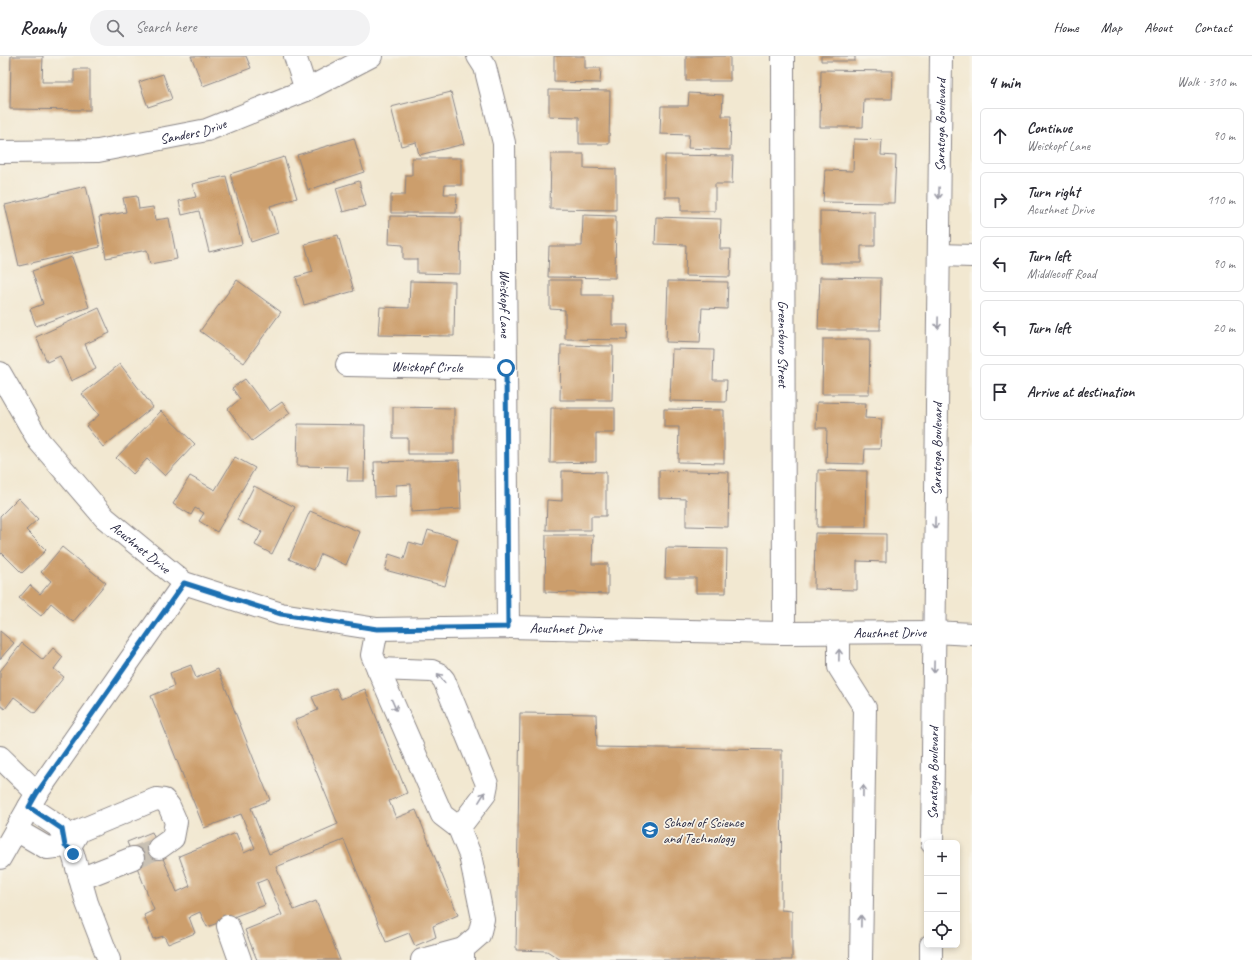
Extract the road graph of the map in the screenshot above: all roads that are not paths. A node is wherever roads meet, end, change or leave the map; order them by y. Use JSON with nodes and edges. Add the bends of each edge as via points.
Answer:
{"nodes":[{"id":1,"x":295,"y":56,"type":"edge"},
{"id":2,"x":371,"y":56,"type":"edge"},
{"id":3,"x":478,"y":56,"type":"edge"},
{"id":4,"x":783,"y":56,"type":"edge"},
{"id":5,"x":941,"y":56,"type":"edge"},
{"id":6,"x":306,"y":90,"type":"junction"},
{"id":7,"x":0,"y":152,"type":"edge"},
{"id":8,"x":939,"y":255,"type":"junction"},
{"id":9,"x":972,"y":256,"type":"edge"},
{"id":10,"x":347,"y":365,"type":"dead end"},
{"id":11,"x":506,"y":368,"type":"junction"},
{"id":12,"x":0,"y":372,"type":"edge"},
{"id":13,"x":184,"y":583,"type":"junction"},
{"id":14,"x":508,"y":627,"type":"junction"},
{"id":15,"x":377,"y":629,"type":"junction"},
{"id":16,"x":934,"y":632,"type":"junction"},
{"id":17,"x":784,"y":633,"type":"junction"},
{"id":18,"x":839,"y":633,"type":"junction"},
{"id":19,"x":972,"y":634,"type":"edge"},
{"id":20,"x":378,"y":669,"type":"junction"},
{"id":21,"x":0,"y":757,"type":"edge"},
{"id":22,"x":33,"y":800,"type":"junction"},
{"id":23,"x":459,"y":828,"type":"junction"},
{"id":24,"x":16,"y":830,"type":"junction"},
{"id":25,"x":932,"y":840,"type":"edge"},
{"id":26,"x":67,"y":847,"type":"junction"},
{"id":27,"x":159,"y":848,"type":"tunnel mouth"},
{"id":28,"x":0,"y":858,"type":"edge"},
{"id":29,"x":133,"y":858,"type":"tunnel mouth"},
{"id":30,"x":80,"y":879,"type":"junction"},
{"id":31,"x":228,"y":926,"type":"dead end"},
{"id":32,"x":931,"y":948,"type":"edge"},
{"id":33,"x":463,"y":954,"type":"edge"},
{"id":34,"x":109,"y":960,"type":"edge"},
{"id":35,"x":240,"y":960,"type":"edge"},
{"id":36,"x":422,"y":960,"type":"edge"},
{"id":37,"x":861,"y":960,"type":"edge"},
{"id":38,"x":931,"y":960,"type":"edge"}],
"edges":[{"from":1,"to":6,"type":"street"},
{"from":2,"to":6,"type":"street","name":"Sanders Drive"},
{"from":3,"to":11,"type":"street","name":"Weiskopf Lane","via":[[485,67],[504,142]]},
{"from":4,"to":17,"type":"street","name":"Greensboro Street"},
{"from":5,"to":8,"type":"street","name":"Saratoga Boulevard","one_way":true},
{"from":6,"to":7,"type":"street","name":"Sanders Drive","via":[[207,130],[98,151]]},
{"from":8,"to":9,"type":"street"},
{"from":8,"to":16,"type":"street","name":"Saratoga Boulevard","one_way":true},
{"from":10,"to":11,"type":"street","name":"Weiskopf Circle"},
{"from":11,"to":14,"type":"street","name":"Weiskopf Lane"},
{"from":12,"to":13,"type":"street","name":"Acushnet Drive","via":[[39,441],[105,518]]},
{"from":13,"to":15,"type":"street","name":"Acushnet Drive","via":[[281,614]]},
{"from":13,"to":22,"type":"street"},
{"from":14,"to":15,"type":"street","name":"Acushnet Drive"},
{"from":14,"to":17,"type":"street","name":"Acushnet Drive"},
{"from":15,"to":20,"type":"street","via":[[372,655]]},
{"from":16,"to":18,"type":"street","name":"Acushnet Drive"},
{"from":16,"to":19,"type":"street","name":"Acushnet Drive"},
{"from":16,"to":25,"type":"street","name":"Saratoga Boulevard","one_way":true},
{"from":17,"to":18,"type":"street","name":"Acushnet Drive"},
{"from":37,"to":18,"type":"street","one_way":true,"via":[[865,708],[838,667]]},
{"from":20,"to":23,"type":"street","one_way":true,"via":[[442,816]]},
{"from":23,"to":20,"type":"street","one_way":true,"via":[[485,794],[487,784],[444,680],[432,671]]},
{"from":21,"to":22,"type":"street"},
{"from":22,"to":24,"type":"street"},
{"from":22,"to":26,"type":"street","via":[[62,829]]},
{"from":23,"to":33,"type":"street","via":[[470,855],[482,919],[479,935]]},
{"from":24,"to":26,"type":"street","via":[[47,848]]},
{"from":24,"to":28,"type":"street"},
{"from":26,"to":27,"type":"street","via":[[79,831],[156,799],[164,800],[176,822],[173,838]]},
{"from":26,"to":30,"type":"street","via":[[73,854]]},
{"from":29,"to":30,"type":"street"},
{"from":30,"to":34,"type":"street","via":[[86,903]]},
{"from":31,"to":35,"type":"street"},
{"from":32,"to":38,"type":"street"},
{"from":33,"to":36,"type":"street"}]}
